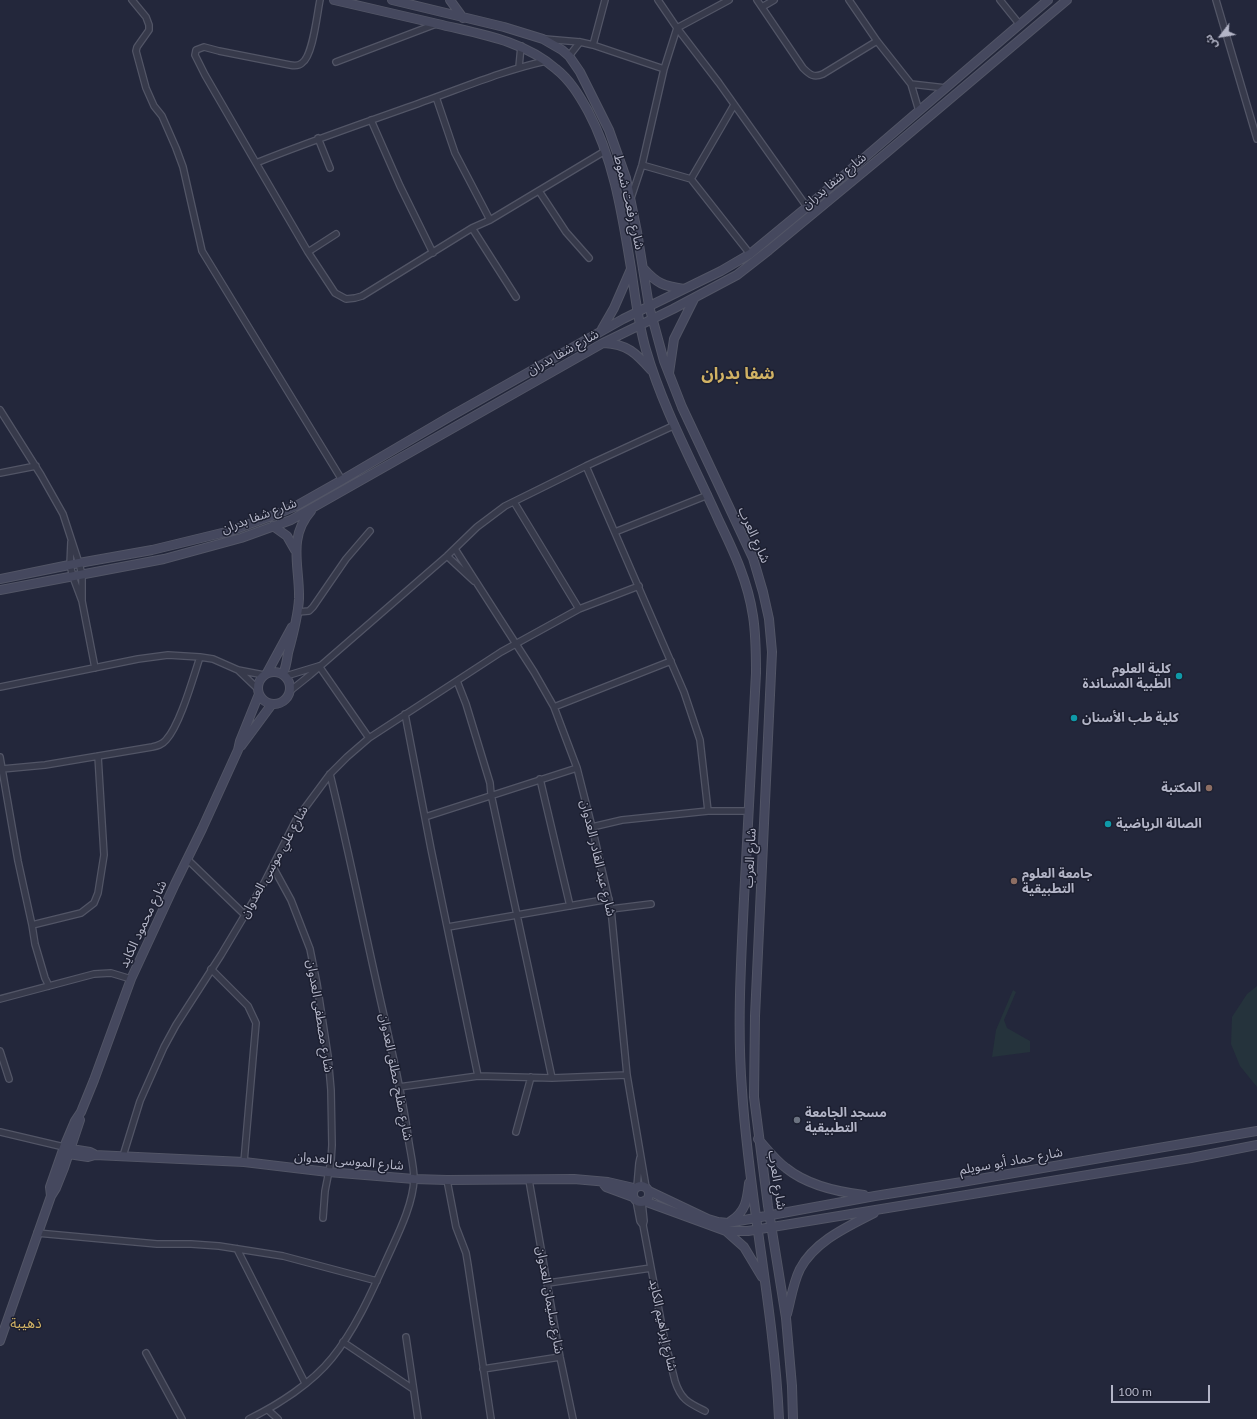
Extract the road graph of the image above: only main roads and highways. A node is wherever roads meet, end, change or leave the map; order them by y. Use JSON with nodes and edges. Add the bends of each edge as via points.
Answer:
{"nodes":[{"id":1,"x":334,"y":0,"type":"edge"},
{"id":2,"x":392,"y":0,"type":"edge"},
{"id":3,"x":450,"y":0,"type":"edge"},
{"id":4,"x":1067,"y":0,"type":"edge"},
{"id":5,"x":416,"y":2,"type":"edge"},
{"id":6,"x":1045,"y":3,"type":"edge"},
{"id":7,"x":1050,"y":14,"type":"junction"},
{"id":8,"x":463,"y":18,"type":"junction"},
{"id":9,"x":643,"y":268,"type":"junction"},
{"id":10,"x":631,"y":269,"type":"junction"},
{"id":11,"x":685,"y":289,"type":"junction"},
{"id":12,"x":694,"y":299,"type":"junction"},
{"id":13,"x":649,"y":306,"type":"junction"},
{"id":14,"x":638,"y":311,"type":"junction"},
{"id":15,"x":652,"y":320,"type":"junction"},
{"id":16,"x":640,"y":325,"type":"junction"},
{"id":17,"x":600,"y":331,"type":"junction"},
{"id":18,"x":603,"y":343,"type":"junction"},
{"id":19,"x":654,"y":374,"type":"junction"},
{"id":20,"x":669,"y":375,"type":"junction"},
{"id":21,"x":312,"y":509,"type":"junction"},
{"id":22,"x":273,"y":526,"type":"junction"},
{"id":23,"x":296,"y":552,"type":"junction"},
{"id":24,"x":0,"y":579,"type":"edge"},
{"id":25,"x":0,"y":590,"type":"edge"},
{"id":26,"x":296,"y":622,"type":"junction"},
{"id":27,"x":266,"y":674,"type":"junction"},
{"id":28,"x":284,"y":675,"type":"junction"},
{"id":29,"x":259,"y":692,"type":"junction"},
{"id":30,"x":272,"y":704,"type":"junction"},
{"id":31,"x":238,"y":750,"type":"junction"},
{"id":32,"x":1257,"y":1132,"type":"edge"},
{"id":33,"x":758,"y":1139,"type":"junction"},
{"id":34,"x":1257,"y":1145,"type":"edge"},
{"id":35,"x":66,"y":1151,"type":"junction"},
{"id":36,"x":750,"y":1174,"type":"junction"},
{"id":37,"x":602,"y":1182,"type":"junction"},
{"id":38,"x":642,"y":1188,"type":"junction"},
{"id":39,"x":875,"y":1196,"type":"junction"},
{"id":40,"x":639,"y":1200,"type":"junction"},
{"id":41,"x":880,"y":1210,"type":"junction"},
{"id":42,"x":770,"y":1215,"type":"junction"},
{"id":43,"x":756,"y":1218,"type":"junction"},
{"id":44,"x":728,"y":1223,"type":"junction"},
{"id":45,"x":772,"y":1228,"type":"junction"},
{"id":46,"x":758,"y":1230,"type":"junction"},
{"id":47,"x":726,"y":1232,"type":"junction"},
{"id":48,"x":764,"y":1280,"type":"junction"},
{"id":49,"x":786,"y":1318,"type":"junction"},
{"id":50,"x":0,"y":1341,"type":"edge"},
{"id":51,"x":779,"y":1419,"type":"edge"},
{"id":52,"x":793,"y":1419,"type":"edge"}],
"edges":[{"from":1,"to":10,"type":"main road","name":"شارع رفعت شموط","via":[[490,36],[521,46],[562,74],[575,90],[593,121],[605,151],[620,205]]},
{"from":2,"to":5,"type":"main road","name":"شارع رفعت شموط"},
{"from":3,"to":8,"type":"main road"},
{"from":4,"to":7,"type":"main road","name":"شارع شفا بدران"},
{"from":5,"to":8,"type":"main road","name":"شارع رفعت شموط"},
{"from":6,"to":7,"type":"main road"},
{"from":6,"to":11,"type":"main road","name":"شارع شفا بدران","via":[[750,254]]},
{"from":7,"to":12,"type":"main road","name":"شارع شفا بدران","via":[[750,266]]},
{"from":8,"to":9,"type":"main road","name":"شارع رفعت شموط","via":[[543,39],[569,56],[589,88],[621,162],[631,198]]},
{"from":9,"to":11,"type":"main road","via":[[661,284]]},
{"from":9,"to":13,"type":"main road","name":"شارع رفعت شموط"},
{"from":10,"to":14,"type":"main road","name":"شارع رفعت شموط"},
{"from":10,"to":17,"type":"main road","via":[[614,308]]},
{"from":11,"to":13,"type":"main road","name":"شارع شفا بدران"},
{"from":12,"to":15,"type":"main road","name":"شارع شفا بدران"},
{"from":12,"to":20,"type":"main road","via":[[674,339]]},
{"from":13,"to":14,"type":"main road","name":"شارع شفا بدران"},
{"from":13,"to":15,"type":"main road","name":"شارع رفعت شموط"},
{"from":14,"to":16,"type":"main road","name":"شارع رفعت شموط"},
{"from":14,"to":17,"type":"main road","name":"شارع شفا بدران"},
{"from":15,"to":16,"type":"main road","name":"شارع شفا بدران"},
{"from":15,"to":20,"type":"main road","name":"شارع العرب"},
{"from":16,"to":18,"type":"main road","name":"شارع شفا بدران"},
{"from":16,"to":19,"type":"main road","name":"شارع العرب"},
{"from":17,"to":24,"type":"main road","name":"شارع شفا بدران","via":[[286,510],[230,530],[152,550]]},
{"from":18,"to":19,"type":"main road","via":[[615,343],[632,350]]},
{"from":18,"to":21,"type":"main road","name":"شارع شفا بدران"},
{"from":19,"to":36,"type":"main road","name":"شارع العرب","via":[[739,563],[753,616],[756,673],[740,1017],[742,1090]]},
{"from":20,"to":33,"type":"main road","name":"شارع العرب","via":[[752,558],[769,619],[771,684],[754,1057]]},
{"from":21,"to":22,"type":"main road","name":"شارع شفا بدران"},
{"from":21,"to":23,"type":"main road","via":[[303,521],[297,536]]},
{"from":22,"to":23,"type":"main road","via":[[287,536]]},
{"from":22,"to":25,"type":"main road","name":"شارع شفا بدران","via":[[180,555]]},
{"from":23,"to":26,"type":"main road","via":[[299,587]]},
{"from":26,"to":27,"type":"main road"},
{"from":26,"to":28,"type":"main road"},
{"from":27,"to":28,"type":"main road","via":[[275,672]]},
{"from":27,"to":29,"type":"main road","via":[[259,681]]},
{"from":28,"to":30,"type":"main road","via":[[290,683],[290,691],[287,698],[280,703]]},
{"from":29,"to":30,"type":"main road","via":[[264,701]]},
{"from":29,"to":31,"type":"main road","name":"شارع محمود الكايد"},
{"from":30,"to":31,"type":"main road","name":"شارع محمود الكايد"},
{"from":31,"to":35,"type":"main road","name":"شارع محمود الكايد","via":[[131,979],[81,1112],[80,1123]]},
{"from":32,"to":39,"type":"main road","name":"شارع حماد أبو سويلم"},
{"from":33,"to":39,"type":"main road","via":[[782,1165],[795,1174],[840,1192]]},
{"from":33,"to":42,"type":"main road","name":"شارع العرب"},
{"from":34,"to":41,"type":"main road","name":"شارع حماد أبو سويلم"},
{"from":35,"to":37,"type":"main road","name":"شارع الموسى العدوان","via":[[88,1157],[95,1155],[244,1162],[414,1179],[574,1179]]},
{"from":35,"to":50,"type":"main road","name":"شارع محمود الكايد","via":[[50,1187],[50,1196]]},
{"from":36,"to":43,"type":"main road","name":"شارع العرب"},
{"from":36,"to":44,"type":"main road","via":[[744,1208]]},
{"from":37,"to":38,"type":"main road","name":"شارع الموسى العدوان"},
{"from":37,"to":40,"type":"main road","name":"شارع الموسى العدوان","via":[[606,1187]]},
{"from":38,"to":40,"type":"main road","via":[[648,1197]]},
{"from":38,"to":40,"type":"main road","via":[[632,1192]]},
{"from":38,"to":44,"type":"main road","name":"شارع الموسى العدوان","via":[[708,1219]]},
{"from":39,"to":42,"type":"main road","name":"شارع حماد أبو سويلم"},
{"from":40,"to":47,"type":"main road","name":"شارع الموسى العدوان"},
{"from":41,"to":45,"type":"main road","name":"شارع حماد أبو سويلم"},
{"from":41,"to":49,"type":"main road","via":[[834,1235],[811,1255],[798,1273]]},
{"from":42,"to":43,"type":"main road","name":"شارع الموسى العدوان"},
{"from":42,"to":45,"type":"main road","name":"شارع العرب"},
{"from":43,"to":44,"type":"main road","name":"شارع الموسى العدوان"},
{"from":43,"to":46,"type":"main road","name":"شارع العرب"},
{"from":45,"to":46,"type":"main road","name":"شارع الموسى العدوان"},
{"from":45,"to":49,"type":"main road","name":"شارع العرب"},
{"from":46,"to":47,"type":"main road","name":"شارع الموسى العدوان"},
{"from":46,"to":48,"type":"main road","name":"شارع العرب"},
{"from":47,"to":48,"type":"main road","via":[[744,1247]]},
{"from":48,"to":51,"type":"main road","name":"شارع العرب","via":[[774,1354]]},
{"from":49,"to":52,"type":"main road","name":"شارع العرب"}]}
